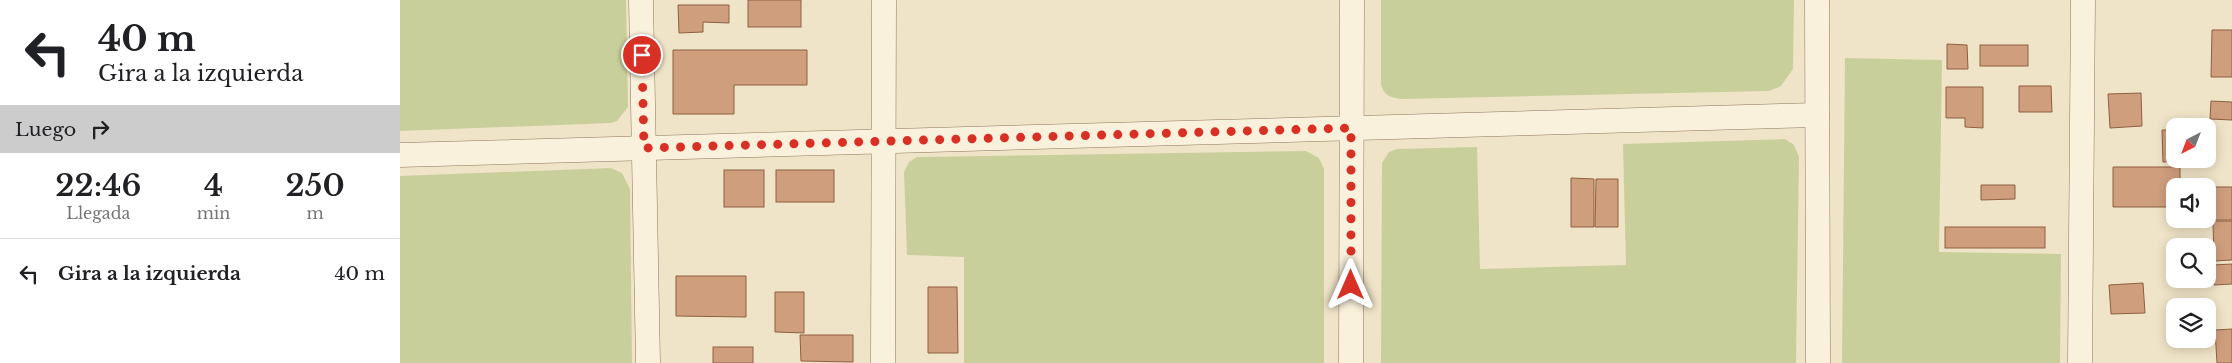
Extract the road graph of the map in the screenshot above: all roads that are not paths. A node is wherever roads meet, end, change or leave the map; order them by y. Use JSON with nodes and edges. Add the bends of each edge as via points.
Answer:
{"nodes":[{"id":1,"x":641,"y":0,"type":"edge"},
{"id":2,"x":884,"y":0,"type":"edge"},
{"id":3,"x":1352,"y":0,"type":"edge"},
{"id":4,"x":1817,"y":0,"type":"edge"},
{"id":5,"x":2083,"y":0,"type":"edge"},
{"id":6,"x":1817,"y":115,"type":"junction"},
{"id":7,"x":1351,"y":128,"type":"junction"},
{"id":8,"x":883,"y":141,"type":"junction"},
{"id":9,"x":644,"y":148,"type":"junction"},
{"id":10,"x":400,"y":155,"type":"edge"},
{"id":11,"x":648,"y":363,"type":"edge"},
{"id":12,"x":883,"y":363,"type":"edge"},
{"id":13,"x":1350,"y":363,"type":"edge"},
{"id":14,"x":1818,"y":363,"type":"edge"},
{"id":15,"x":2080,"y":363,"type":"edge"}],
"edges":[{"from":1,"to":9,"type":"street"},
{"from":2,"to":8,"type":"street"},
{"from":3,"to":7,"type":"street"},
{"from":4,"to":6,"type":"street"},
{"from":5,"to":15,"type":"street"},
{"from":6,"to":7,"type":"street"},
{"from":6,"to":14,"type":"street"},
{"from":7,"to":8,"type":"street"},
{"from":7,"to":13,"type":"street"},
{"from":8,"to":9,"type":"street"},
{"from":8,"to":12,"type":"street"},
{"from":9,"to":10,"type":"street"},
{"from":9,"to":11,"type":"street"}]}
